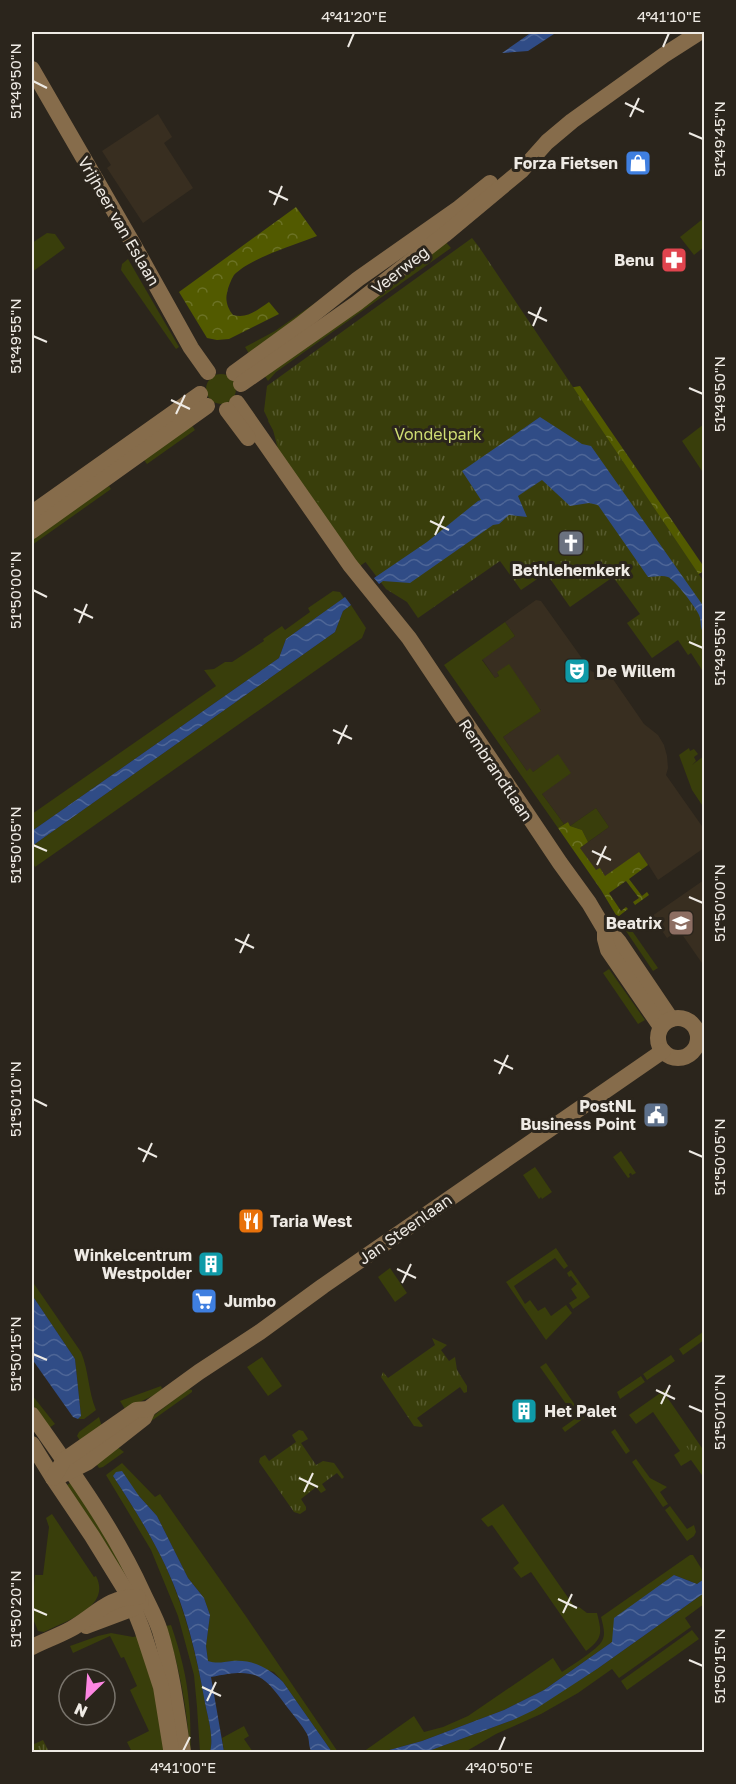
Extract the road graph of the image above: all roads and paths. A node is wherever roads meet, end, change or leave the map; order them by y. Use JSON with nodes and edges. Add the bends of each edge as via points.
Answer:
{"nodes":[{"id":1,"x":700,"y":32,"type":"edge"},
{"id":2,"x":32,"y":69,"type":"edge"},
{"id":3,"x":208,"y":372,"type":"junction"},
{"id":4,"x":238,"y":378,"type":"junction"},
{"id":5,"x":204,"y":400,"type":"junction"},
{"id":6,"x":232,"y":406,"type":"junction"},
{"id":7,"x":32,"y":513,"type":"edge"},
{"id":8,"x":32,"y":531,"type":"edge"},
{"id":9,"x":666,"y":1023,"type":"junction"},
{"id":10,"x":699,"y":1023,"type":"edge"},
{"id":11,"x":663,"y":1051,"type":"junction"},
{"id":12,"x":32,"y":1415,"type":"edge"},
{"id":13,"x":32,"y":1444,"type":"edge"},
{"id":14,"x":67,"y":1466,"type":"junction"},
{"id":15,"x":53,"y":1478,"type":"junction"},
{"id":16,"x":136,"y":1601,"type":"junction"},
{"id":17,"x":32,"y":1647,"type":"edge"},
{"id":18,"x":172,"y":1752,"type":"edge"},
{"id":19,"x":183,"y":1752,"type":"edge"}],
"edges":[{"from":1,"to":4,"type":"street","name":"Veerweg","via":[[358,279]]},
{"from":2,"to":3,"type":"street","name":"Vrijheer van Eslaan"},
{"from":3,"to":4,"type":"street","via":[[224,368]]},
{"from":3,"to":5,"type":"street","via":[[201,382]]},
{"from":4,"to":6,"type":"street","via":[[242,394]]},
{"from":5,"to":6,"type":"street","via":[[217,410]]},
{"from":5,"to":7,"type":"street"},
{"from":5,"to":8,"type":"street"},
{"from":6,"to":9,"type":"street","name":"Rembrandtlaan","via":[[341,573],[387,610],[409,638],[605,930],[619,942]]},
{"from":9,"to":10,"type":"street","via":[[683,1019]]},
{"from":9,"to":11,"type":"street","via":[[658,1040]]},
{"from":10,"to":11,"type":"street","via":[[691,1053],[676,1057]]},
{"from":11,"to":14,"type":"street","name":"Jan Steenlaan","via":[[148,1409],[144,1418],[88,1462]]},
{"from":12,"to":14,"type":"street"},
{"from":13,"to":15,"type":"street"},
{"from":14,"to":15,"type":"street","name":"Jan Steenlaan"},
{"from":14,"to":16,"type":"street","via":[[130,1564]]},
{"from":15,"to":16,"type":"street"},
{"from":16,"to":17,"type":"street","via":[[92,1624],[73,1628]]},
{"from":16,"to":18,"type":"street","via":[[161,1687]]},
{"from":16,"to":19,"type":"street","via":[[157,1624],[163,1642]]}]}
